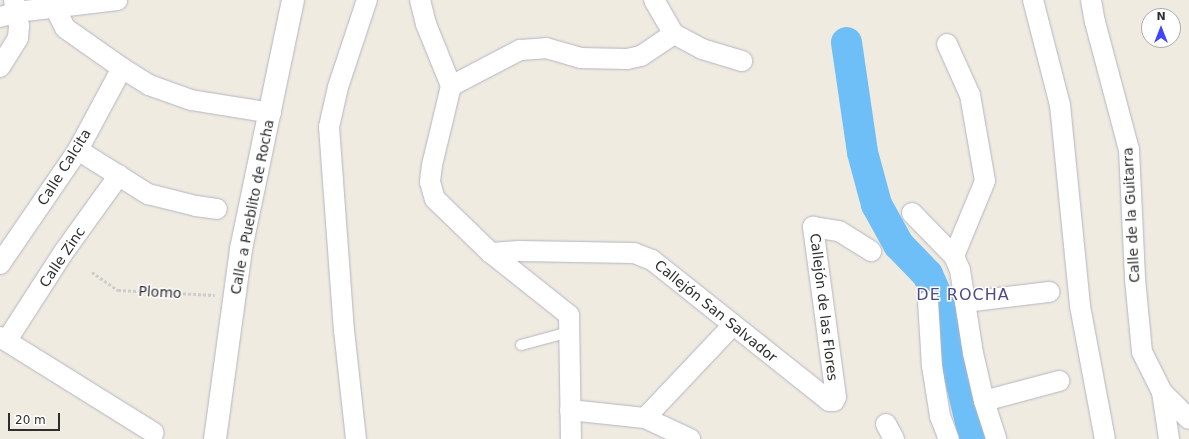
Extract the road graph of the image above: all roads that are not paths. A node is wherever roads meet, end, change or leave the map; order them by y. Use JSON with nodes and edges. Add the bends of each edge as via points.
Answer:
{"nodes":[{"id":1,"x":117,"y":0,"type":"edge"},
{"id":2,"x":293,"y":0,"type":"edge"},
{"id":3,"x":367,"y":0,"type":"edge"},
{"id":4,"x":420,"y":0,"type":"edge"},
{"id":5,"x":654,"y":0,"type":"edge"},
{"id":6,"x":1033,"y":0,"type":"edge"},
{"id":7,"x":1091,"y":0,"type":"edge"},
{"id":8,"x":88,"y":2,"type":"edge"},
{"id":9,"x":55,"y":8,"type":"junction"},
{"id":10,"x":11,"y":10,"type":"edge"},
{"id":11,"x":674,"y":34,"type":"junction"},
{"id":12,"x":947,"y":44,"type":"dead end"},
{"id":13,"x":742,"y":61,"type":"dead end"},
{"id":14,"x":0,"y":67,"type":"edge"},
{"id":15,"x":122,"y":68,"type":"junction"},
{"id":16,"x":451,"y":86,"type":"junction"},
{"id":17,"x":271,"y":114,"type":"junction"},
{"id":18,"x":78,"y":150,"type":"junction"},
{"id":19,"x":119,"y":175,"type":"junction"},
{"id":20,"x":217,"y":209,"type":"dead end"},
{"id":21,"x":912,"y":212,"type":"dead end"},
{"id":22,"x":871,"y":251,"type":"dead end"},
{"id":23,"x":491,"y":253,"type":"junction"},
{"id":24,"x":954,"y":256,"type":"junction"},
{"id":25,"x":0,"y":263,"type":"edge"},
{"id":26,"x":1049,"y":292,"type":"dead end"},
{"id":27,"x":928,"y":301,"type":"dead end"},
{"id":28,"x":965,"y":302,"type":"junction"},
{"id":29,"x":733,"y":325,"type":"junction"},
{"id":30,"x":569,"y":332,"type":"junction"},
{"id":31,"x":3,"y":339,"type":"edge"},
{"id":32,"x":521,"y":345,"type":"dead end"},
{"id":33,"x":1058,"y":381,"type":"dead end"},
{"id":34,"x":1162,"y":392,"type":"junction"},
{"id":35,"x":834,"y":401,"type":"joint"},
{"id":36,"x":984,"y":401,"type":"junction"},
{"id":37,"x":570,"y":410,"type":"junction"},
{"id":38,"x":645,"y":418,"type":"junction"},
{"id":39,"x":1189,"y":419,"type":"edge"},
{"id":40,"x":154,"y":433,"type":"dead end"},
{"id":41,"x":215,"y":439,"type":"edge"},
{"id":42,"x":356,"y":439,"type":"edge"},
{"id":43,"x":571,"y":439,"type":"edge"},
{"id":44,"x":690,"y":439,"type":"edge"},
{"id":45,"x":949,"y":439,"type":"edge"},
{"id":46,"x":996,"y":439,"type":"edge"},
{"id":47,"x":1105,"y":439,"type":"edge"},
{"id":48,"x":1169,"y":439,"type":"edge"}],
"edges":[{"from":1,"to":8,"type":"street"},
{"from":2,"to":17,"type":"street","name":"Calle a Pueblito de Rocha"},
{"from":3,"to":42,"type":"street","via":[[338,87],[329,128],[344,331]]},
{"from":4,"to":16,"type":"street","via":[[426,24]]},
{"from":5,"to":11,"type":"street"},
{"from":6,"to":47,"type":"street","via":[[1060,105],[1080,306]]},
{"from":7,"to":34,"type":"street","name":"Calle de la Guitarra","via":[[1129,150],[1135,279],[1142,352]]},
{"from":8,"to":9,"type":"street"},
{"from":9,"to":10,"type":"street"},
{"from":9,"to":15,"type":"street","via":[[65,28]]},
{"from":10,"to":14,"type":"street","via":[[18,38]]},
{"from":11,"to":13,"type":"street","via":[[702,49]]},
{"from":11,"to":16,"type":"street","via":[[641,56],[627,59],[580,58],[546,48],[520,50]]},
{"from":12,"to":24,"type":"street","via":[[970,95],[985,181]]},
{"from":15,"to":17,"type":"street","via":[[149,84],[190,100]]},
{"from":15,"to":18,"type":"street","name":"Calle Calcita"},
{"from":16,"to":23,"type":"street","via":[[430,182],[435,198]]},
{"from":17,"to":41,"type":"street","name":"Calle a Pueblito de Rocha","via":[[247,214],[233,296]]},
{"from":18,"to":19,"type":"street"},
{"from":18,"to":25,"type":"street","name":"Calle Calcita"},
{"from":19,"to":20,"type":"street","via":[[148,194]]},
{"from":19,"to":31,"type":"street","name":"Calle Zinc"},
{"from":21,"to":24,"type":"street"},
{"from":22,"to":35,"type":"street","name":"Callejón de las Flores","via":[[839,231],[813,227],[836,397]]},
{"from":23,"to":29,"type":"street","name":"Callejón San Salvador","via":[[634,253],[652,260]]},
{"from":23,"to":30,"type":"street","via":[[569,315]]},
{"from":24,"to":28,"type":"street","via":[[960,270]]},
{"from":26,"to":28,"type":"street"},
{"from":27,"to":45,"type":"street","via":[[932,366],[940,416]]},
{"from":28,"to":36,"type":"street"},
{"from":29,"to":35,"type":"street","name":"Callejón San Salvador","via":[[829,401]]},
{"from":29,"to":38,"type":"street"},
{"from":30,"to":32,"type":"lane"},
{"from":30,"to":37,"type":"street"},
{"from":31,"to":40,"type":"street"},
{"from":33,"to":36,"type":"street"},
{"from":34,"to":39,"type":"street","name":"Calle de la Guitarra"},
{"from":34,"to":48,"type":"street"},
{"from":36,"to":46,"type":"street"},
{"from":37,"to":38,"type":"street"},
{"from":37,"to":43,"type":"street"},
{"from":38,"to":44,"type":"street"}]}
